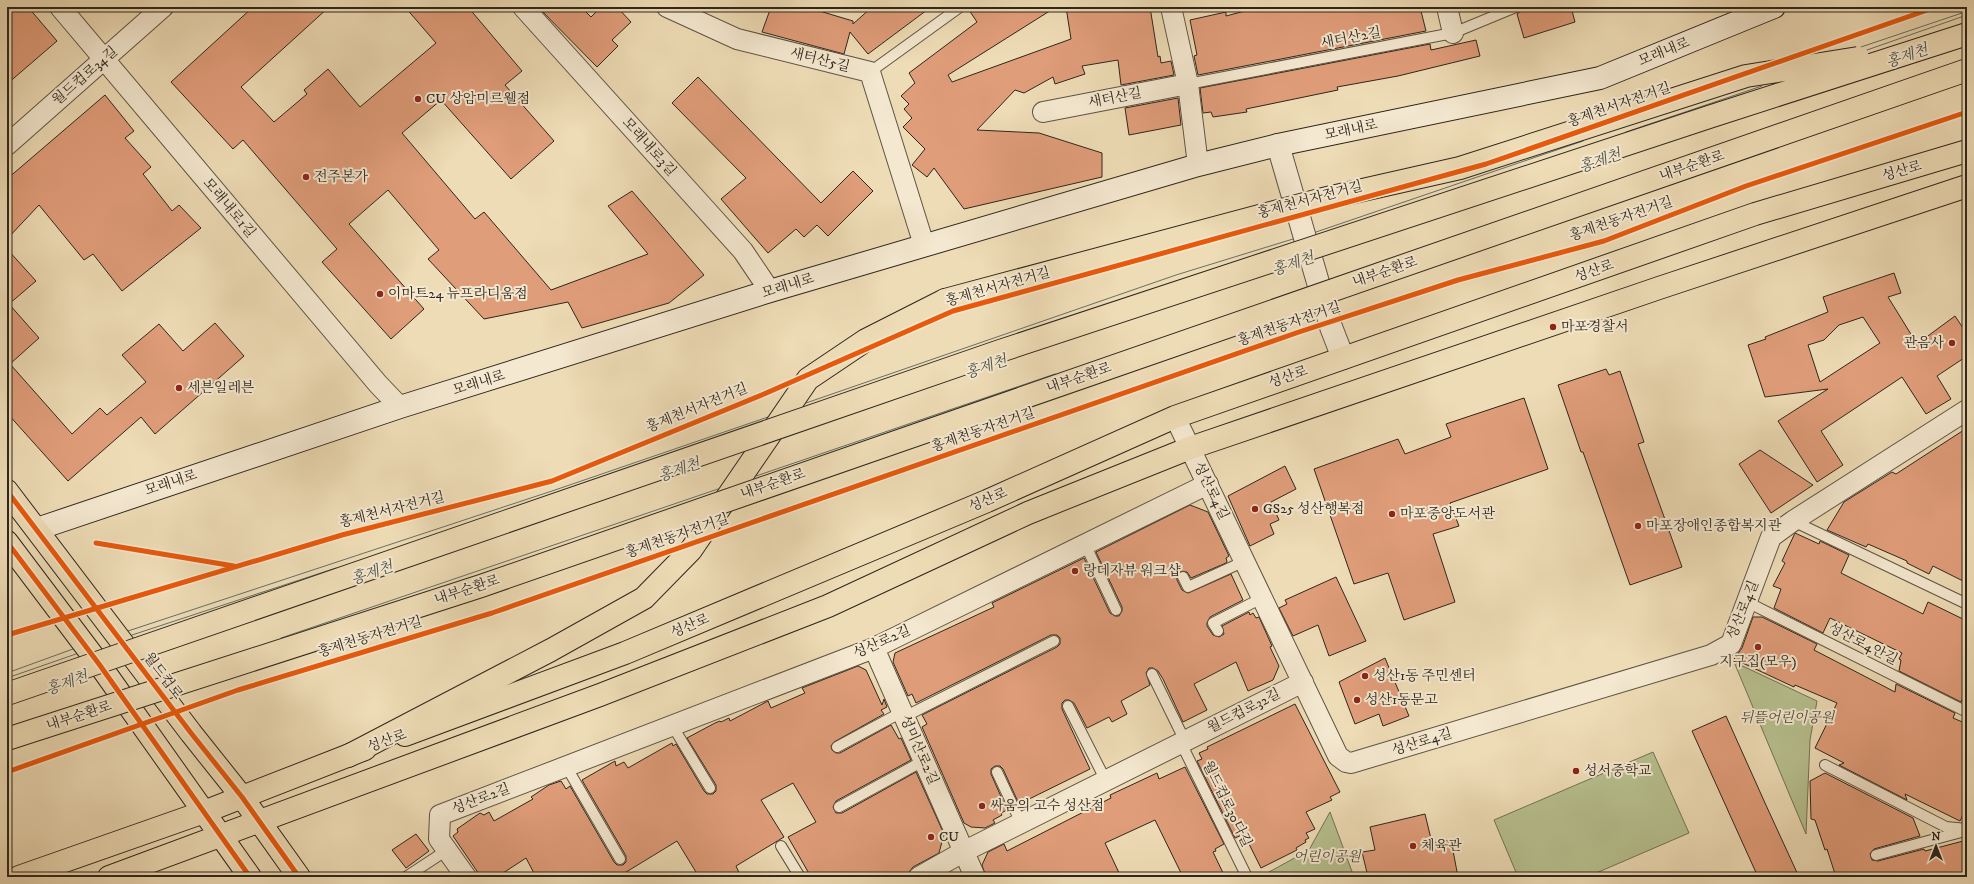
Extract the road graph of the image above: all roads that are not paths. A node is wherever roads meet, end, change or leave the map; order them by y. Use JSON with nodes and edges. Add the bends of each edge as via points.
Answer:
{"nodes":[{"id":1,"x":60,"y":7,"type":"edge"},
{"id":2,"x":163,"y":7,"type":"edge"},
{"id":3,"x":523,"y":7,"type":"edge"},
{"id":4,"x":667,"y":7,"type":"edge"},
{"id":5,"x":960,"y":7,"type":"edge"},
{"id":6,"x":1172,"y":7,"type":"edge"},
{"id":7,"x":1447,"y":7,"type":"edge"},
{"id":8,"x":1516,"y":7,"type":"edge"},
{"id":9,"x":1774,"y":7,"type":"edge"},
{"id":10,"x":1453,"y":33,"type":"junction"},
{"id":11,"x":1967,"y":34,"type":"edge"},
{"id":12,"x":1929,"y":48,"type":"junction"},
{"id":13,"x":104,"y":60,"type":"junction"},
{"id":14,"x":1967,"y":70,"type":"edge"},
{"id":15,"x":870,"y":72,"type":"junction"},
{"id":16,"x":1188,"y":84,"type":"junction"},
{"id":17,"x":1043,"y":112,"type":"dead end"},
{"id":18,"x":7,"y":145,"type":"edge"},
{"id":19,"x":1278,"y":145,"type":"junction"},
{"id":20,"x":1967,"y":152,"type":"edge"},
{"id":21,"x":1198,"y":165,"type":"junction"},
{"id":22,"x":1967,"y":186,"type":"edge"},
{"id":23,"x":924,"y":245,"type":"junction"},
{"id":24,"x":770,"y":291,"type":"junction"},
{"id":25,"x":1343,"y":358,"type":"junction"},
{"id":26,"x":400,"y":408,"type":"junction"},
{"id":27,"x":1967,"y":410,"type":"edge"},
{"id":28,"x":1175,"y":417,"type":"junction"},
{"id":29,"x":1190,"y":448,"type":"junction"},
{"id":30,"x":1208,"y":484,"type":"junction"},
{"id":31,"x":7,"y":491,"type":"edge"},
{"id":32,"x":1793,"y":521,"type":"junction"},
{"id":33,"x":37,"y":529,"type":"junction"},
{"id":34,"x":7,"y":542,"type":"edge"},
{"id":35,"x":1085,"y":544,"type":"junction"},
{"id":36,"x":1245,"y":561,"type":"junction"},
{"id":37,"x":1183,"y":577,"type":"dead end"},
{"id":38,"x":1262,"y":598,"type":"junction"},
{"id":39,"x":1747,"y":602,"type":"junction"},
{"id":40,"x":1967,"y":604,"type":"edge"},
{"id":41,"x":1116,"y":610,"type":"dead end"},
{"id":42,"x":1218,"y":631,"type":"dead end"},
{"id":43,"x":1054,"y":641,"type":"dead end"},
{"id":44,"x":874,"y":648,"type":"junction"},
{"id":45,"x":1152,"y":674,"type":"dead end"},
{"id":46,"x":1303,"y":682,"type":"junction"},
{"id":47,"x":7,"y":694,"type":"edge"},
{"id":48,"x":1068,"y":706,"type":"dead end"},
{"id":49,"x":1967,"y":712,"type":"edge"},
{"id":50,"x":903,"y":714,"type":"junction"},
{"id":51,"x":672,"y":725,"type":"junction"},
{"id":52,"x":7,"y":739,"type":"edge"},
{"id":53,"x":1183,"y":742,"type":"junction"},
{"id":54,"x":837,"y":747,"type":"dead end"},
{"id":55,"x":348,"y":756,"type":"junction"},
{"id":56,"x":923,"y":760,"type":"junction"},
{"id":57,"x":1825,"y":765,"type":"dead end"},
{"id":58,"x":566,"y":766,"type":"junction"},
{"id":59,"x":997,"y":772,"type":"dead end"},
{"id":60,"x":1106,"y":781,"type":"junction"},
{"id":61,"x":710,"y":788,"type":"dead end"},
{"id":62,"x":242,"y":797,"type":"junction"},
{"id":63,"x":840,"y":807,"type":"dead end"},
{"id":64,"x":204,"y":812,"type":"junction"},
{"id":65,"x":260,"y":822,"type":"junction"},
{"id":66,"x":1021,"y":823,"type":"junction"},
{"id":67,"x":1967,"y":830,"type":"edge"},
{"id":68,"x":221,"y":836,"type":"junction"},
{"id":69,"x":781,"y":846,"type":"dead end"},
{"id":70,"x":447,"y":850,"type":"junction"},
{"id":71,"x":963,"y":852,"type":"junction"},
{"id":72,"x":1876,"y":855,"type":"dead end"},
{"id":73,"x":620,"y":859,"type":"dead end"},
{"id":74,"x":19,"y":877,"type":"edge"},
{"id":75,"x":109,"y":877,"type":"edge"},
{"id":76,"x":250,"y":877,"type":"edge"},
{"id":77,"x":299,"y":877,"type":"edge"},
{"id":78,"x":406,"y":877,"type":"edge"},
{"id":79,"x":466,"y":877,"type":"edge"},
{"id":80,"x":800,"y":877,"type":"edge"},
{"id":81,"x":919,"y":877,"type":"edge"},
{"id":82,"x":974,"y":877,"type":"edge"},
{"id":83,"x":1247,"y":877,"type":"edge"}],
"edges":[{"from":1,"to":13,"type":"street","name":"모래내로1길"},
{"from":2,"to":13,"type":"street","name":"월드컵로34길"},
{"from":3,"to":24,"type":"street","name":"모래내로3길","via":[[743,251]]},
{"from":4,"to":15,"type":"street","name":"새터산5길","via":[[737,39]]},
{"from":5,"to":15,"type":"lane"},
{"from":6,"to":16,"type":"street"},
{"from":7,"to":10,"type":"street"},
{"from":8,"to":10,"type":"lane","name":"새터산2길"},
{"from":9,"to":19,"type":"main road","name":"모래내로","via":[[1600,78]]},
{"from":10,"to":16,"type":"lane","name":"새터산2길"},
{"from":11,"to":12,"type":"main road","bridge":true},
{"from":12,"to":47,"type":"main road","bridge":true,"via":[[1712,116],[1000,351]]},
{"from":12,"to":55,"type":"main road","bridge":true,"via":[[1746,76],[1460,168],[1322,199],[945,300],[866,340],[808,378],[691,550],[644,598],[551,650]]},
{"from":13,"to":18,"type":"street","name":"월드컵로34길"},
{"from":13,"to":26,"type":"street","name":"모래내로1길"},
{"from":14,"to":52,"type":"main road","name":"내부순환로","bridge":true,"via":[[481,586]]},
{"from":15,"to":23,"type":"street"},
{"from":16,"to":17,"type":"street","name":"새터산길"},
{"from":16,"to":21,"type":"street"},
{"from":19,"to":21,"type":"main road","name":"모래내로"},
{"from":19,"to":25,"type":"main road","bridge":true,"via":[[1331,327]]},
{"from":20,"to":25,"type":"main road","name":"성산로","via":[[1755,214]]},
{"from":21,"to":23,"type":"main road","name":"모래내로"},
{"from":22,"to":29,"type":"main road"},
{"from":23,"to":24,"type":"main road","name":"모래내로"},
{"from":24,"to":26,"type":"main road","name":"모래내로"},
{"from":25,"to":28,"type":"main road","name":"성산로"},
{"from":26,"to":33,"type":"main road","name":"모래내로"},
{"from":27,"to":32,"type":"street","name":"성산로4길"},
{"from":28,"to":29,"type":"street","name":"성산로4길"},
{"from":28,"to":55,"type":"main road","name":"성산로","via":[[986,502],[625,653]]},
{"from":29,"to":30,"type":"street","name":"성산로4길"},
{"from":29,"to":65,"type":"main road","via":[[1028,513],[828,606],[608,692]]},
{"from":30,"to":35,"type":"street","name":"성산로2길"},
{"from":30,"to":36,"type":"street","name":"성산로4길"},
{"from":31,"to":33,"type":"main road","name":"월드컵로"},
{"from":32,"to":39,"type":"street","name":"성산로4길","via":[[1771,537]]},
{"from":32,"to":40,"type":"lane"},
{"from":33,"to":62,"type":"main road","name":"월드컵로","bridge":true},
{"from":34,"to":64,"type":"main road","bridge":true,"via":[[59,609]]},
{"from":35,"to":41,"type":"lane"},
{"from":35,"to":44,"type":"street","name":"성산로2길"},
{"from":36,"to":37,"type":"lane","via":[[1188,587]]},
{"from":36,"to":38,"type":"street","name":"성산로4길"},
{"from":38,"to":42,"type":"lane","via":[[1213,623]]},
{"from":38,"to":46,"type":"street","name":"성산로4길"},
{"from":39,"to":46,"type":"street","name":"성산로4길","via":[[1731,644],[1711,655],[1351,763],[1338,756]]},
{"from":39,"to":49,"type":"lane","name":"성산로4안길"},
{"from":43,"to":50,"type":"lane"},
{"from":44,"to":50,"type":"street","name":"성미산로2길"},
{"from":44,"to":51,"type":"street","name":"성산로2길"},
{"from":45,"to":53,"type":"lane"},
{"from":46,"to":53,"type":"street","name":"월드컵로32길"},
{"from":48,"to":60,"type":"lane"},
{"from":50,"to":54,"type":"lane"},
{"from":50,"to":56,"type":"street","name":"성미산로2길"},
{"from":51,"to":58,"type":"street","name":"성산로2길"},
{"from":51,"to":61,"type":"lane"},
{"from":53,"to":60,"type":"street","name":"월드컵로32길"},
{"from":53,"to":83,"type":"lane","name":"월드컵로30다길"},
{"from":55,"to":62,"type":"main road","name":"성산로"},
{"from":56,"to":63,"type":"lane"},
{"from":56,"to":71,"type":"street","name":"성미산로2길"},
{"from":57,"to":67,"type":"lane","via":[[1946,827]]},
{"from":58,"to":70,"type":"street","name":"성산로2길","via":[[440,815],[440,839]]},
{"from":58,"to":73,"type":"lane"},
{"from":59,"to":66,"type":"lane"},
{"from":60,"to":66,"type":"street","name":"월드컵로32길"},
{"from":62,"to":64,"type":"main road","name":"성산로"},
{"from":62,"to":65,"type":"main road","name":"월드컵로"},
{"from":64,"to":68,"type":"main road"},
{"from":64,"to":74,"type":"main road","name":"성산로"},
{"from":65,"to":68,"type":"main road"},
{"from":65,"to":77,"type":"main road","name":"월드컵로"},
{"from":66,"to":71,"type":"street","name":"월드컵로32길"},
{"from":67,"to":72,"type":"lane"},
{"from":68,"to":75,"type":"main road"},
{"from":68,"to":76,"type":"main road"},
{"from":69,"to":80,"type":"lane"},
{"from":70,"to":78,"type":"lane"},
{"from":70,"to":79,"type":"street","name":"성산로2길"},
{"from":71,"to":81,"type":"street","name":"월드컵로32길"},
{"from":71,"to":82,"type":"street","name":"성미산로2길"}]}
